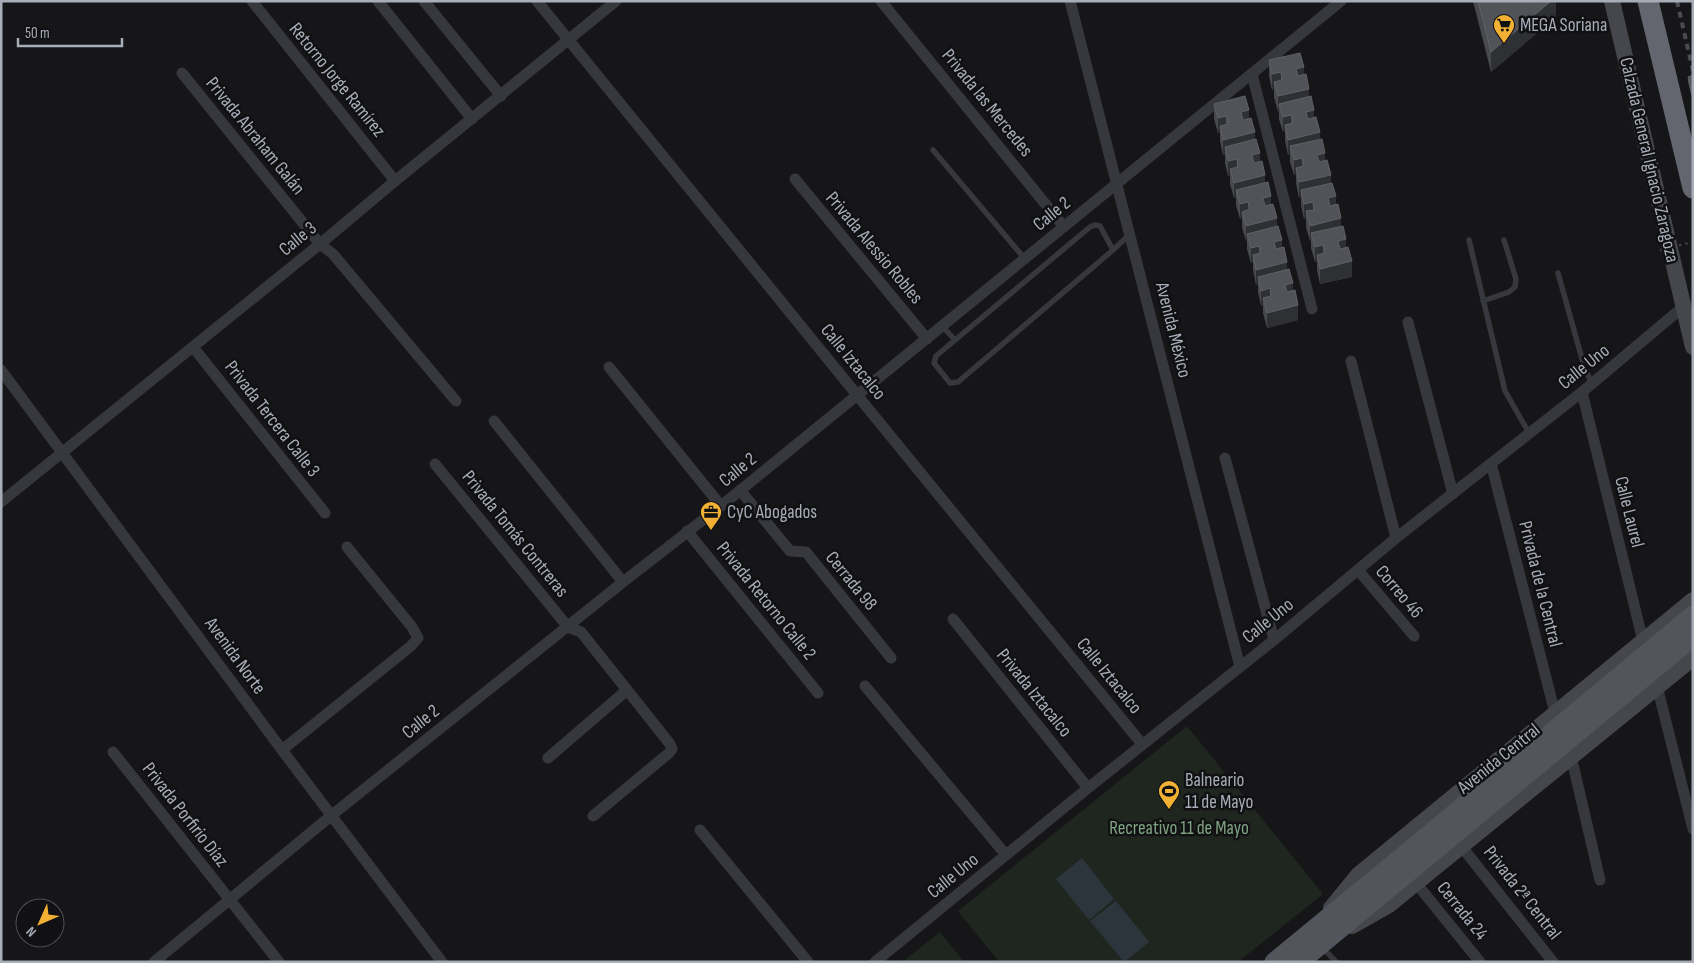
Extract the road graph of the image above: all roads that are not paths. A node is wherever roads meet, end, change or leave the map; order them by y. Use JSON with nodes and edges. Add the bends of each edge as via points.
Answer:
{"nodes":[{"id":1,"x":252,"y":1,"type":"edge"},
{"id":2,"x":378,"y":1,"type":"edge"},
{"id":3,"x":424,"y":1,"type":"edge"},
{"id":4,"x":538,"y":1,"type":"edge"},
{"id":5,"x":616,"y":1,"type":"edge"},
{"id":6,"x":881,"y":1,"type":"edge"},
{"id":7,"x":1070,"y":1,"type":"edge"},
{"id":8,"x":1341,"y":1,"type":"edge"},
{"id":9,"x":1612,"y":1,"type":"edge"},
{"id":10,"x":1648,"y":1,"type":"edge"},
{"id":11,"x":568,"y":39,"type":"junction"},
{"id":12,"x":182,"y":73,"type":"dead end"},
{"id":13,"x":1252,"y":74,"type":"junction"},
{"id":14,"x":501,"y":96,"type":"junction"},
{"id":15,"x":472,"y":119,"type":"junction"},
{"id":16,"x":933,"y":150,"type":"dead end"},
{"id":17,"x":794,"y":179,"type":"dead end"},
{"id":18,"x":396,"y":180,"type":"junction"},
{"id":19,"x":1117,"y":184,"type":"junction"},
{"id":20,"x":1693,"y":188,"type":"edge"},
{"id":21,"x":1064,"y":227,"type":"junction"},
{"id":22,"x":1130,"y":234,"type":"junction"},
{"id":23,"x":1469,"y":240,"type":"dead end"},
{"id":24,"x":1504,"y":240,"type":"dead end"},
{"id":25,"x":320,"y":244,"type":"junction"},
{"id":26,"x":1113,"y":250,"type":"junction"},
{"id":27,"x":1024,"y":259,"type":"junction"},
{"id":28,"x":1558,"y":273,"type":"dead end"},
{"id":29,"x":1483,"y":300,"type":"junction"},
{"id":30,"x":1683,"y":307,"type":"junction"},
{"id":31,"x":1312,"y":309,"type":"dead end"},
{"id":32,"x":1408,"y":322,"type":"dead end"},
{"id":33,"x":942,"y":326,"type":"junction"},
{"id":34,"x":927,"y":339,"type":"junction"},
{"id":35,"x":955,"y":340,"type":"junction"},
{"id":36,"x":193,"y":347,"type":"junction"},
{"id":37,"x":1693,"y":347,"type":"edge"},
{"id":38,"x":1351,"y":362,"type":"dead end"},
{"id":39,"x":609,"y":367,"type":"dead end"},
{"id":40,"x":1,"y":370,"type":"edge"},
{"id":41,"x":1592,"y":384,"type":"junction"},
{"id":42,"x":1582,"y":392,"type":"junction"},
{"id":43,"x":857,"y":395,"type":"junction"},
{"id":44,"x":456,"y":401,"type":"dead end"},
{"id":45,"x":494,"y":421,"type":"dead end"},
{"id":46,"x":1529,"y":432,"type":"junction"},
{"id":47,"x":63,"y":453,"type":"junction"},
{"id":48,"x":1225,"y":458,"type":"dead end"},
{"id":49,"x":1491,"y":463,"type":"junction"},
{"id":50,"x":435,"y":464,"type":"dead end"},
{"id":51,"x":740,"y":490,"type":"junction"},
{"id":52,"x":1453,"y":494,"type":"junction"},
{"id":53,"x":1,"y":502,"type":"edge"},
{"id":54,"x":721,"y":506,"type":"junction"},
{"id":55,"x":325,"y":513,"type":"dead end"},
{"id":56,"x":687,"y":532,"type":"junction"},
{"id":57,"x":1396,"y":538,"type":"junction"},
{"id":58,"x":348,"y":547,"type":"dead end"},
{"id":59,"x":1358,"y":570,"type":"junction"},
{"id":60,"x":623,"y":582,"type":"junction"},
{"id":61,"x":1692,"y":607,"type":"edge"},
{"id":62,"x":953,"y":619,"type":"dead end"},
{"id":63,"x":568,"y":626,"type":"junction"},
{"id":64,"x":1414,"y":636,"type":"dead end"},
{"id":65,"x":1693,"y":637,"type":"edge"},
{"id":66,"x":1274,"y":640,"type":"junction"},
{"id":67,"x":1643,"y":641,"type":"junction"},
{"id":68,"x":890,"y":658,"type":"dead end"},
{"id":69,"x":1693,"y":658,"type":"edge"},
{"id":70,"x":1240,"y":667,"type":"junction"},
{"id":71,"x":865,"y":686,"type":"dead end"},
{"id":72,"x":1657,"y":686,"type":"junction"},
{"id":73,"x":627,"y":690,"type":"junction"},
{"id":74,"x":818,"y":693,"type":"dead end"},
{"id":75,"x":1555,"y":713,"type":"junction"},
{"id":76,"x":1142,"y":744,"type":"junction"},
{"id":77,"x":282,"y":750,"type":"junction"},
{"id":78,"x":112,"y":752,"type":"dead end"},
{"id":79,"x":1571,"y":756,"type":"junction"},
{"id":80,"x":548,"y":758,"type":"dead end"},
{"id":81,"x":1088,"y":788,"type":"junction"},
{"id":82,"x":332,"y":815,"type":"junction"},
{"id":83,"x":594,"y":816,"type":"dead end"},
{"id":84,"x":1693,"y":829,"type":"edge"},
{"id":85,"x":700,"y":830,"type":"dead end"},
{"id":86,"x":1462,"y":847,"type":"junction"},
{"id":87,"x":1006,"y":855,"type":"junction"},
{"id":88,"x":1600,"y":880,"type":"dead end"},
{"id":89,"x":1416,"y":883,"type":"junction"},
{"id":90,"x":230,"y":900,"type":"junction"},
{"id":91,"x":1318,"y":936,"type":"junction"},
{"id":92,"x":154,"y":962,"type":"edge"},
{"id":93,"x":279,"y":962,"type":"edge"},
{"id":94,"x":442,"y":962,"type":"edge"},
{"id":95,"x":808,"y":962,"type":"edge"},
{"id":96,"x":875,"y":962,"type":"edge"},
{"id":97,"x":1274,"y":962,"type":"edge"},
{"id":98,"x":1300,"y":962,"type":"edge"},
{"id":99,"x":1336,"y":962,"type":"edge"},
{"id":100,"x":1480,"y":962,"type":"edge"},
{"id":101,"x":1554,"y":962,"type":"edge"}],
"edges":[{"from":1,"to":18,"type":"street","name":"Retorno Jorge Ramírez"},
{"from":2,"to":15,"type":"street"},
{"from":3,"to":14,"type":"street"},
{"from":4,"to":11,"type":"street","name":"Calle Iztacalco"},
{"from":5,"to":11,"type":"street","name":"Calle 3"},
{"from":6,"to":21,"type":"street","name":"Privada las Mercedes"},
{"from":7,"to":19,"type":"street","name":"Avenida México"},
{"from":8,"to":13,"type":"street","name":"Calle 2"},
{"from":9,"to":30,"type":"main road","name":"Calzada General Ignacio Zaragoza"},
{"from":10,"to":20,"type":"highway","name":"Calzada General Ignacio Zaragoza"},
{"from":11,"to":14,"type":"street","name":"Calle 3"},
{"from":11,"to":43,"type":"street","name":"Calle Iztacalco"},
{"from":12,"to":25,"type":"street","name":"Privada Abraham Galán"},
{"from":13,"to":19,"type":"street","name":"Calle 2"},
{"from":13,"to":31,"type":"street"},
{"from":14,"to":15,"type":"street","name":"Calle 3"},
{"from":15,"to":18,"type":"street","name":"Calle 3"},
{"from":16,"to":27,"type":"lane"},
{"from":17,"to":34,"type":"street","name":"Privada Alessio Robles"},
{"from":18,"to":25,"type":"street","name":"Calle 3"},
{"from":19,"to":21,"type":"street","name":"Calle 2"},
{"from":19,"to":22,"type":"street","name":"Avenida México"},
{"from":21,"to":27,"type":"street","name":"Calle 2"},
{"from":22,"to":26,"type":"lane"},
{"from":22,"to":70,"type":"street","name":"Avenida México"},
{"from":23,"to":29,"type":"lane"},
{"from":24,"to":29,"type":"lane","via":[[1516,279],[1515,287]]},
{"from":25,"to":36,"type":"street","name":"Calle 3"},
{"from":25,"to":44,"type":"street","name":"Privada Abraham Galán","via":[[333,254]]},
{"from":26,"to":35,"type":"lane","via":[[1100,226],[1090,227]]},
{"from":26,"to":35,"type":"lane","via":[[954,384],[946,381],[934,363],[936,356]]},
{"from":27,"to":33,"type":"street","name":"Calle 2"},
{"from":28,"to":41,"type":"lane"},
{"from":29,"to":46,"type":"lane","via":[[1505,391]]},
{"from":30,"to":37,"type":"main road","name":"Calzada General Ignacio Zaragoza"},
{"from":30,"to":41,"type":"street","name":"Calle Uno"},
{"from":32,"to":52,"type":"street"},
{"from":33,"to":34,"type":"street","name":"Calle 2"},
{"from":33,"to":35,"type":"lane"},
{"from":34,"to":43,"type":"street","name":"Calle 2"},
{"from":36,"to":47,"type":"street","name":"Calle 3"},
{"from":36,"to":55,"type":"street","name":"Privada Tercera Calle 3"},
{"from":38,"to":57,"type":"street"},
{"from":39,"to":54,"type":"street"},
{"from":40,"to":47,"type":"street","name":"Avenida Norte"},
{"from":41,"to":42,"type":"street","name":"Calle Uno"},
{"from":42,"to":46,"type":"street","name":"Calle Uno"},
{"from":42,"to":67,"type":"street","name":"Calle Laurel"},
{"from":43,"to":51,"type":"street","name":"Calle 2"},
{"from":43,"to":76,"type":"street","name":"Calle Iztacalco"},
{"from":45,"to":60,"type":"street"},
{"from":46,"to":49,"type":"street","name":"Calle Uno"},
{"from":47,"to":53,"type":"street","name":"Calle 3"},
{"from":47,"to":77,"type":"street","name":"Avenida Norte"},
{"from":48,"to":66,"type":"street"},
{"from":49,"to":52,"type":"street","name":"Calle Uno"},
{"from":49,"to":75,"type":"street","name":"Privada de la Central"},
{"from":50,"to":63,"type":"street","name":"Privada Tomás Contreras"},
{"from":51,"to":54,"type":"street","name":"Calle 2"},
{"from":51,"to":68,"type":"street","name":"Cerrada 98","via":[[790,551],[806,552]]},
{"from":52,"to":57,"type":"street","name":"Calle Uno"},
{"from":54,"to":56,"type":"street","name":"Calle 2"},
{"from":56,"to":60,"type":"street","name":"Calle 2"},
{"from":56,"to":74,"type":"street","name":"Privada Retorno Calle 2"},
{"from":57,"to":59,"type":"street","name":"Calle Uno"},
{"from":58,"to":77,"type":"street","via":[[418,638]]},
{"from":59,"to":64,"type":"street","name":"Correo 46"},
{"from":59,"to":66,"type":"street","name":"Calle Uno"},
{"from":60,"to":63,"type":"street","name":"Calle 2"},
{"from":61,"to":67,"type":"main road","name":"Avenida Central"},
{"from":61,"to":91,"type":"main road","name":"Avenida Central"},
{"from":62,"to":81,"type":"street","name":"Privada Iztacalco"},
{"from":63,"to":73,"type":"street","name":"Privada Tomás Contreras","via":[[581,632]]},
{"from":63,"to":82,"type":"street","name":"Calle 2"},
{"from":65,"to":91,"type":"main road","name":"Avenida Central"},
{"from":66,"to":70,"type":"street","name":"Calle Uno"},
{"from":67,"to":75,"type":"main road","name":"Avenida Central"},
{"from":69,"to":72,"type":"main road","name":"Avenida Central"},
{"from":70,"to":76,"type":"street","name":"Calle Uno"},
{"from":71,"to":87,"type":"street"},
{"from":72,"to":79,"type":"main road","name":"Avenida Central"},
{"from":72,"to":84,"type":"street"},
{"from":73,"to":80,"type":"street"},
{"from":73,"to":83,"type":"street","name":"Privada Tomás Contreras","via":[[672,749]]},
{"from":75,"to":91,"type":"main road","name":"Avenida Central","via":[[1358,875]]},
{"from":76,"to":81,"type":"street","name":"Calle Uno"},
{"from":77,"to":82,"type":"street","name":"Avenida Norte"},
{"from":78,"to":90,"type":"street","name":"Privada Porfirio Díaz"},
{"from":79,"to":86,"type":"main road","name":"Avenida Central"},
{"from":79,"to":88,"type":"street"},
{"from":81,"to":87,"type":"street","name":"Calle Uno"},
{"from":82,"to":90,"type":"street","name":"Calle 2"},
{"from":82,"to":94,"type":"street","name":"Avenida Norte"},
{"from":85,"to":95,"type":"street"},
{"from":86,"to":89,"type":"main road","name":"Avenida Central"},
{"from":86,"to":101,"type":"street","name":"Privada 2ª Central"},
{"from":87,"to":96,"type":"street","name":"Calle Uno"},
{"from":89,"to":91,"type":"main road","name":"Avenida Central","via":[[1389,905]]},
{"from":89,"to":100,"type":"street","name":"Cerrada 24"},
{"from":90,"to":92,"type":"street","name":"Calle 2"},
{"from":90,"to":93,"type":"street","name":"Privada Porfirio Díaz"},
{"from":91,"to":97,"type":"main road","name":"Avenida Central"},
{"from":91,"to":98,"type":"main road","name":"Avenida Central"},
{"from":91,"to":99,"type":"lane"}]}
